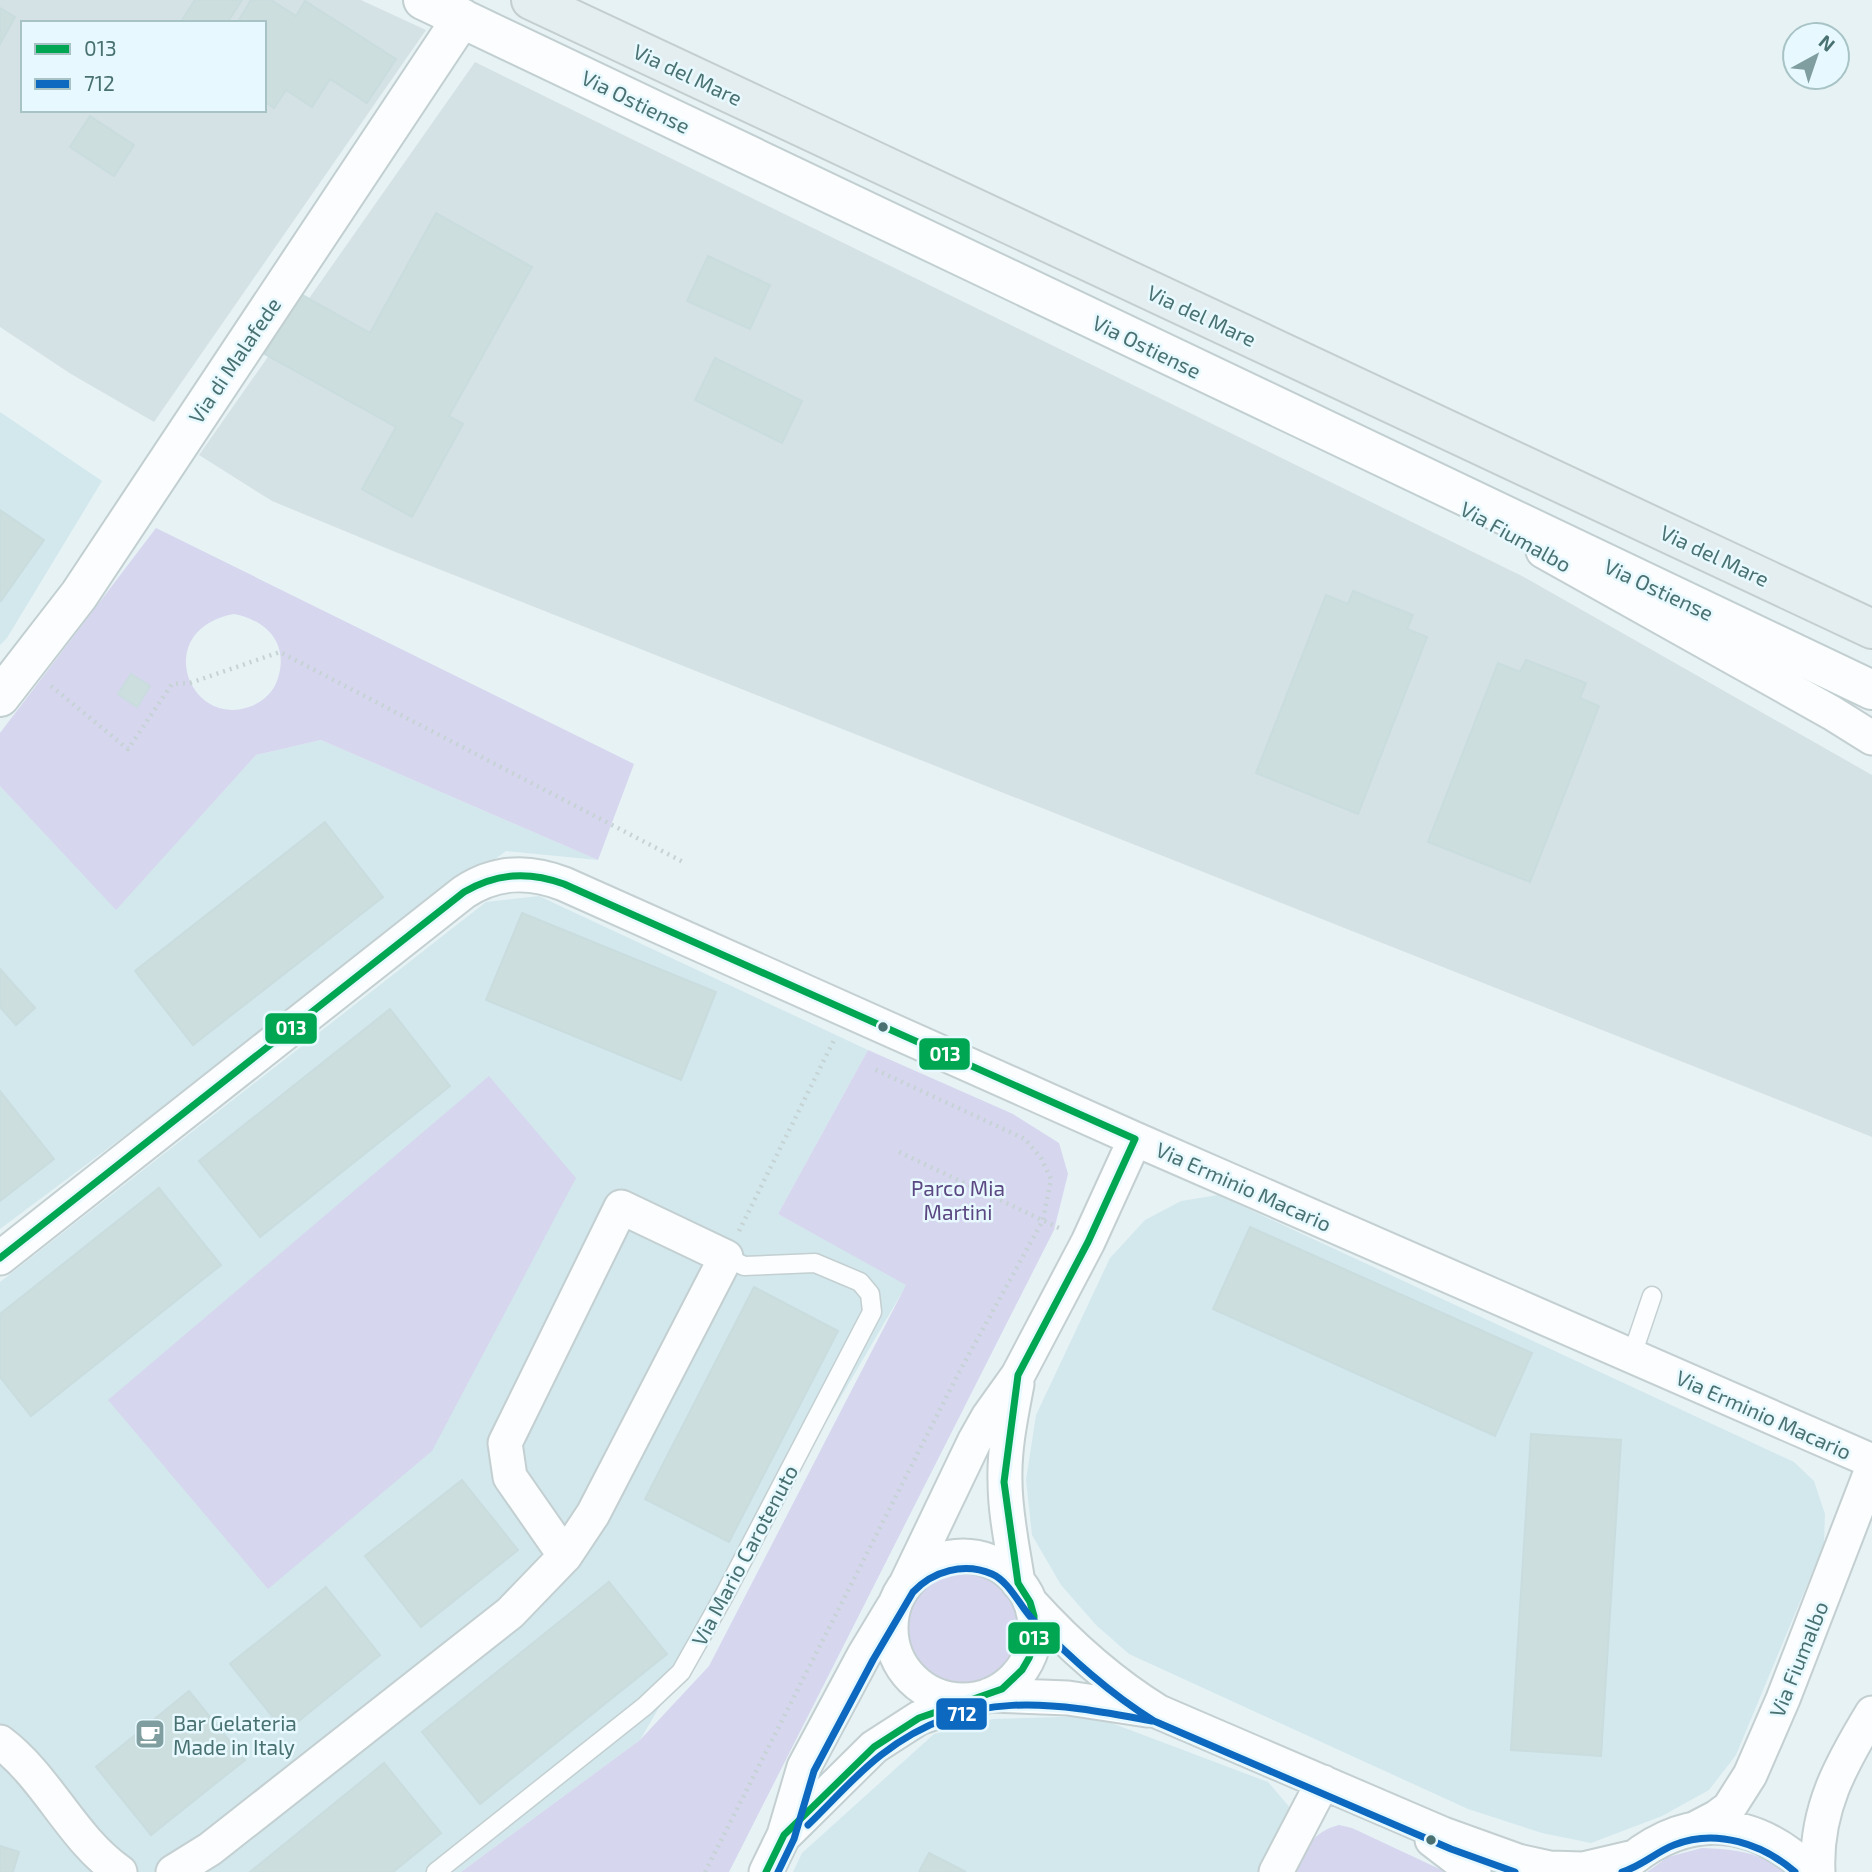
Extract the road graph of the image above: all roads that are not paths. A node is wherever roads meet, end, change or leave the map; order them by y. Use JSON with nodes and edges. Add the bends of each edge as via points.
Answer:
{"nodes":[{"id":1,"x":424,"y":0,"type":"edge"},
{"id":2,"x":531,"y":0,"type":"edge"},
{"id":3,"x":463,"y":18,"type":"junction"},
{"id":4,"x":1342,"y":439,"type":"junction"},
{"id":5,"x":1872,"y":629,"type":"edge"},
{"id":6,"x":10,"y":678,"type":"edge"},
{"id":7,"x":1872,"y":690,"type":"edge"},
{"id":8,"x":1872,"y":738,"type":"edge"},
{"id":9,"x":1135,"y":1139,"type":"junction"},
{"id":10,"x":726,"y":1257,"type":"junction"},
{"id":11,"x":0,"y":1258,"type":"edge"},
{"id":12,"x":1652,"y":1296,"type":"dead end"},
{"id":13,"x":1632,"y":1356,"type":"junction"},
{"id":14,"x":1018,"y":1375,"type":"junction"},
{"id":15,"x":1872,"y":1461,"type":"edge"},
{"id":16,"x":1872,"y":1469,"type":"edge"},
{"id":17,"x":565,"y":1556,"type":"junction"},
{"id":18,"x":902,"y":1592,"type":"junction"},
{"id":19,"x":1024,"y":1592,"type":"junction"},
{"id":20,"x":983,"y":1697,"type":"junction"},
{"id":21,"x":1159,"y":1712,"type":"junction"},
{"id":22,"x":1872,"y":1713,"type":"edge"},
{"id":23,"x":0,"y":1742,"type":"edge"},
{"id":24,"x":1323,"y":1782,"type":"junction"},
{"id":25,"x":1399,"y":1815,"type":"junction"},
{"id":26,"x":1696,"y":1828,"type":"junction"},
{"id":27,"x":784,"y":1835,"type":"junction"},
{"id":28,"x":1626,"y":1864,"type":"edge"},
{"id":29,"x":120,"y":1872,"type":"edge"},
{"id":30,"x":173,"y":1872,"type":"edge"},
{"id":31,"x":436,"y":1872,"type":"edge"},
{"id":32,"x":766,"y":1872,"type":"edge"},
{"id":33,"x":1276,"y":1872,"type":"edge"},
{"id":34,"x":1474,"y":1872,"type":"edge"},
{"id":35,"x":1811,"y":1872,"type":"edge"},
{"id":36,"x":1818,"y":1872,"type":"edge"}],
"edges":[{"from":1,"to":3,"type":"main road","name":"Via Ostiense"},
{"from":2,"to":5,"type":"main road","name":"Via del Mare"},
{"from":3,"to":4,"type":"main road","name":"Via Ostiense"},
{"from":3,"to":6,"type":"main road","name":"Via di Malafede","via":[[108,551]]},
{"from":4,"to":7,"type":"main road","name":"Via Ostiense"},
{"from":4,"to":8,"type":"street","name":"Via Fiumalbo"},
{"from":9,"to":11,"type":"street","name":"Via Erminio Macario","via":[[552,879],[511,874],[464,892]]},
{"from":9,"to":13,"type":"street","name":"Via Erminio Macario"},
{"from":9,"to":14,"type":"street","via":[[1088,1242]]},
{"from":10,"to":17,"type":"street","via":[[593,1514]]},
{"from":10,"to":17,"type":"street","name":"Via Mario Carotenuto","via":[[621,1207],[505,1443],[510,1477]]},
{"from":10,"to":31,"type":"lane","name":"Via Mario Carotenuto","via":[[744,1266],[815,1263],[860,1282],[870,1294],[872,1312],[681,1672],[645,1706]]},
{"from":12,"to":13,"type":"lane"},
{"from":13,"to":15,"type":"street","name":"Via Erminio Macario"},
{"from":14,"to":18,"type":"street","via":[[975,1440]]},
{"from":14,"to":19,"type":"street","via":[[1004,1482]]},
{"from":16,"to":26,"type":"street","name":"Via Fiumalbo","via":[[1750,1775],[1729,1808]]},
{"from":17,"to":30,"type":"street","via":[[510,1613],[210,1849]]},
{"from":18,"to":19,"type":"street","via":[[914,1576],[939,1560],[968,1557],[996,1564]]},
{"from":18,"to":20,"type":"street","via":[[891,1628],[906,1672],[930,1692],[961,1700]]},
{"from":18,"to":27,"type":"street","via":[[804,1767]]},
{"from":19,"to":20,"type":"street","via":[[1035,1630],[1029,1658],[1013,1681]]},
{"from":19,"to":21,"type":"street","via":[[1084,1657]]},
{"from":20,"to":21,"type":"street","via":[[1068,1698]]},
{"from":20,"to":27,"type":"street","via":[[919,1718],[874,1747]]},
{"from":21,"to":24,"type":"street"},
{"from":22,"to":36,"type":"street","via":[[1844,1760],[1825,1808]]},
{"from":23,"to":29,"type":"street","via":[[90,1846]]},
{"from":24,"to":25,"type":"street"},
{"from":24,"to":33,"type":"street"},
{"from":25,"to":28,"type":"street","via":[[1518,1861],[1550,1868]]},
{"from":25,"to":34,"type":"street"},
{"from":26,"to":28,"type":"street","via":[[1651,1844]]},
{"from":26,"to":35,"type":"street","via":[[1750,1834]]},
{"from":27,"to":32,"type":"street"}]}
